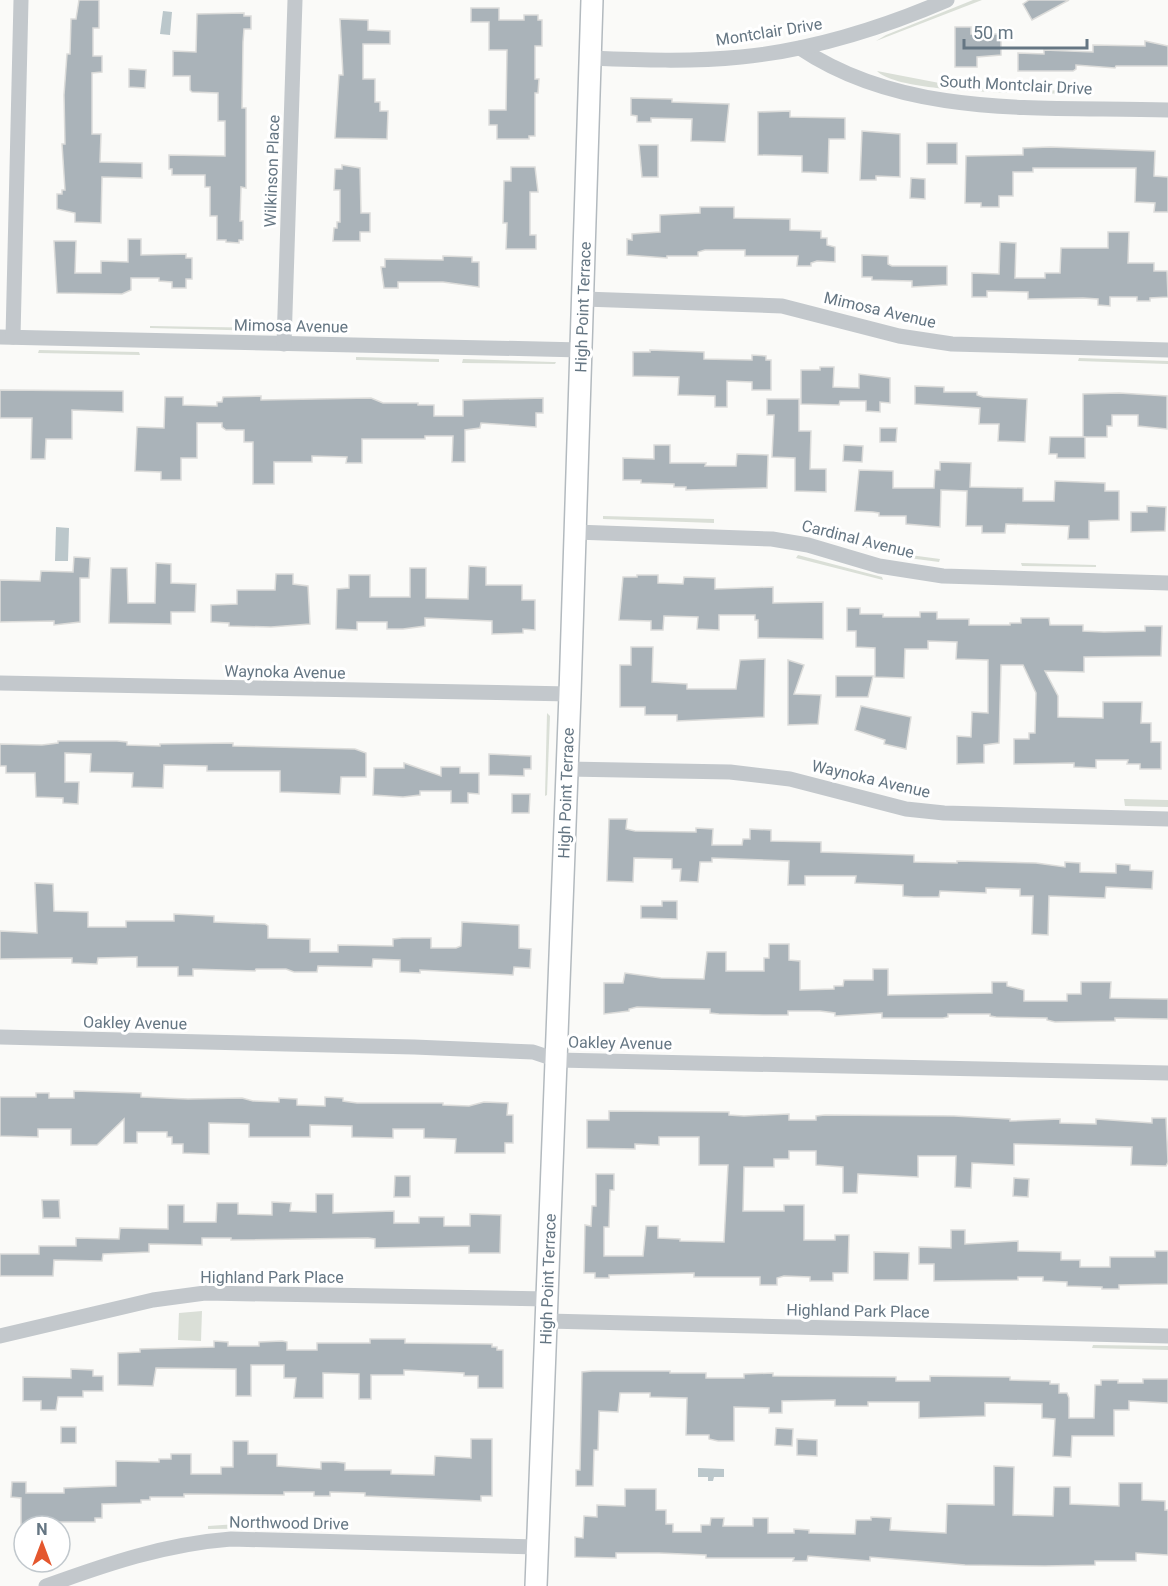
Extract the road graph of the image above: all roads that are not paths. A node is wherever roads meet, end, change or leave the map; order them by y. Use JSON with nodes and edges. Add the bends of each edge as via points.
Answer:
{"nodes":[{"id":1,"x":21,"y":0,"type":"edge"},
{"id":2,"x":295,"y":0,"type":"edge"},
{"id":3,"x":592,"y":0,"type":"edge"},
{"id":4,"x":947,"y":0,"type":"edge"},
{"id":5,"x":800,"y":48,"type":"junction"},
{"id":6,"x":590,"y":58,"type":"junction"},
{"id":7,"x":1168,"y":110,"type":"edge"},
{"id":8,"x":584,"y":298,"type":"junction"},
{"id":9,"x":6,"y":337,"type":"edge"},
{"id":10,"x":284,"y":344,"type":"junction"},
{"id":11,"x":582,"y":350,"type":"junction"},
{"id":12,"x":1168,"y":350,"type":"edge"},
{"id":13,"x":575,"y":532,"type":"junction"},
{"id":14,"x":1168,"y":583,"type":"edge"},
{"id":15,"x":0,"y":683,"type":"edge"},
{"id":16,"x":570,"y":694,"type":"junction"},
{"id":17,"x":567,"y":769,"type":"junction"},
{"id":18,"x":1168,"y":819,"type":"edge"},
{"id":19,"x":0,"y":1037,"type":"edge"},
{"id":20,"x":557,"y":1060,"type":"junction"},
{"id":21,"x":1168,"y":1073,"type":"edge"},
{"id":22,"x":548,"y":1299,"type":"junction"},
{"id":23,"x":547,"y":1321,"type":"junction"},
{"id":24,"x":0,"y":1336,"type":"edge"},
{"id":25,"x":1168,"y":1336,"type":"edge"},
{"id":26,"x":538,"y":1547,"type":"junction"},
{"id":27,"x":45,"y":1586,"type":"edge"},
{"id":28,"x":536,"y":1586,"type":"edge"}],
"edges":[{"from":1,"to":9,"type":"street"},
{"from":2,"to":10,"type":"street","name":"Wilkinson Place"},
{"from":3,"to":6,"type":"street","name":"High Point Terrace"},
{"from":4,"to":5,"type":"street","name":"Montclair Drive","via":[[868,30]]},
{"from":5,"to":6,"type":"street","name":"Montclair Drive","via":[[745,57],[688,60]]},
{"from":5,"to":7,"type":"street","name":"South Montclair Drive","via":[[856,80],[919,97],[971,104]]},
{"from":6,"to":8,"type":"street","name":"High Point Terrace"},
{"from":8,"to":11,"type":"street","name":"High Point Terrace"},
{"from":8,"to":12,"type":"street","name":"Mimosa Avenue","via":[[782,306],[899,336],[952,344]]},
{"from":9,"to":10,"type":"street","name":"Mimosa Avenue"},
{"from":10,"to":11,"type":"street","name":"Mimosa Avenue"},
{"from":11,"to":13,"type":"street","name":"High Point Terrace"},
{"from":13,"to":14,"type":"street","name":"Cardinal Avenue","via":[[772,539],[889,568],[943,576]]},
{"from":13,"to":16,"type":"street","name":"High Point Terrace"},
{"from":15,"to":16,"type":"street","name":"Waynoka Avenue"},
{"from":16,"to":17,"type":"street","name":"High Point Terrace"},
{"from":17,"to":18,"type":"street","name":"Waynoka Avenue","via":[[730,772],[780,778],[906,809],[944,813]]},
{"from":17,"to":20,"type":"street","name":"High Point Terrace"},
{"from":19,"to":20,"type":"street","name":"Oakley Avenue","via":[[414,1047],[533,1053]]},
{"from":20,"to":21,"type":"street","name":"Oakley Avenue"},
{"from":20,"to":22,"type":"street","name":"High Point Terrace"},
{"from":22,"to":23,"type":"street","name":"High Point Terrace"},
{"from":22,"to":24,"type":"street","name":"Highland Park Place","via":[[205,1293],[153,1300]]},
{"from":23,"to":25,"type":"street","name":"Highland Park Place"},
{"from":23,"to":26,"type":"street","name":"High Point Terrace"},
{"from":26,"to":27,"type":"street","name":"Northwood Drive","via":[[213,1540],[138,1554]]},
{"from":26,"to":28,"type":"street","name":"High Point Terrace"}]}
